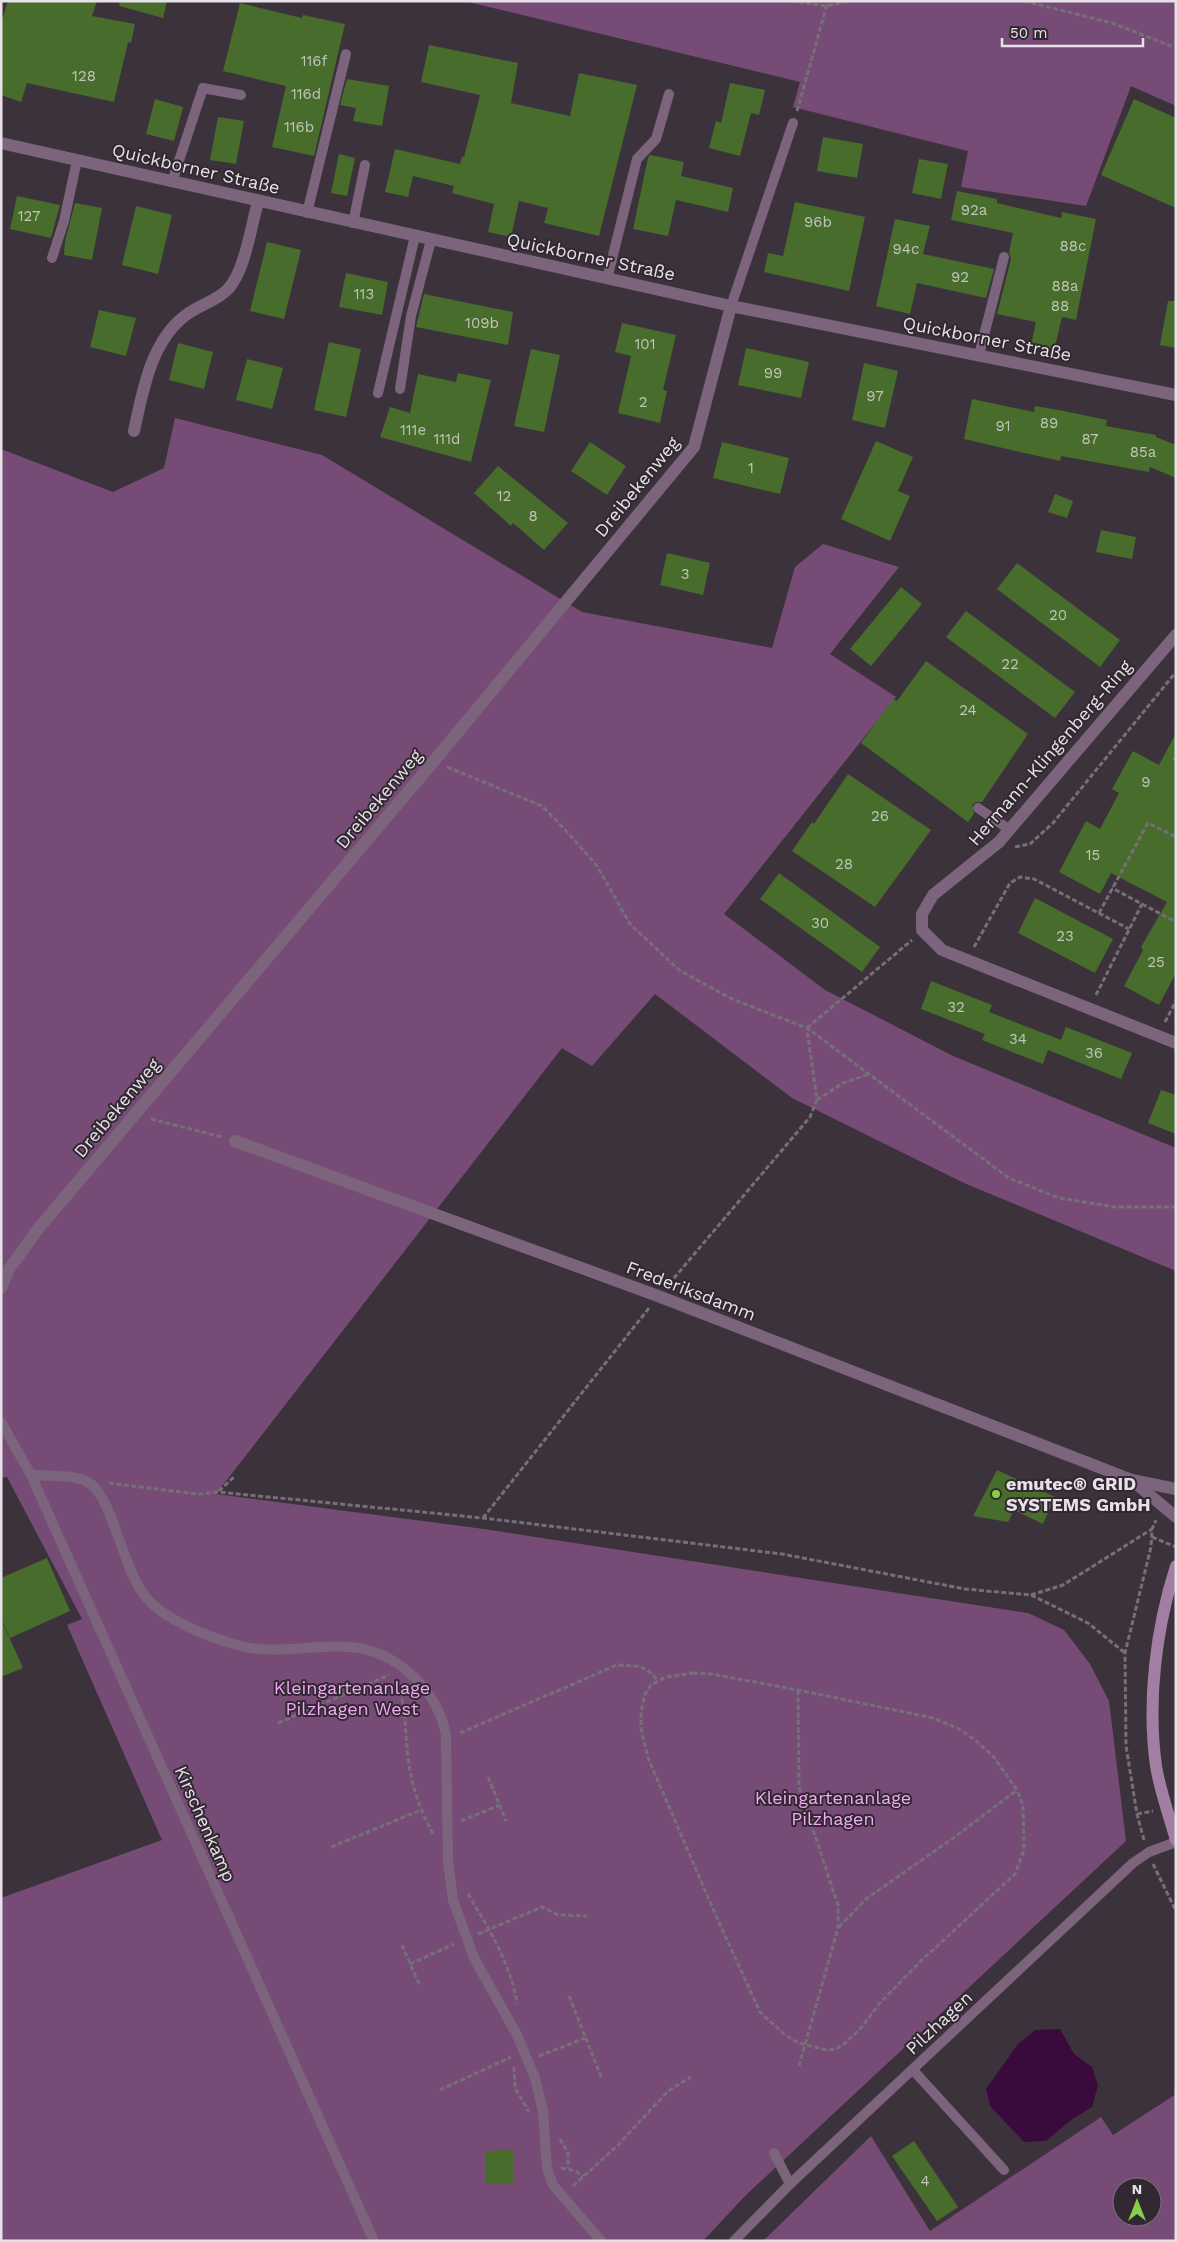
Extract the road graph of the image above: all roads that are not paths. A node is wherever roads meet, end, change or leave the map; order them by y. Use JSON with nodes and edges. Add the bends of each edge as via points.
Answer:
{"nodes":[{"id":1,"x":346,"y":54,"type":"dead end"},
{"id":2,"x":669,"y":94,"type":"dead end"},
{"id":3,"x":241,"y":95,"type":"dead end"},
{"id":4,"x":793,"y":123,"type":"road end"},
{"id":5,"x":1,"y":143,"type":"edge"},
{"id":6,"x":77,"y":160,"type":"junction"},
{"id":7,"x":365,"y":165,"type":"dead end"},
{"id":8,"x":172,"y":182,"type":"junction"},
{"id":9,"x":258,"y":202,"type":"junction"},
{"id":10,"x":307,"y":213,"type":"junction"},
{"id":11,"x":353,"y":223,"type":"junction"},
{"id":12,"x":415,"y":236,"type":"junction"},
{"id":13,"x":431,"y":240,"type":"junction"},
{"id":14,"x":1004,"y":257,"type":"dead end"},
{"id":15,"x":52,"y":258,"type":"dead end"},
{"id":16,"x":607,"y":279,"type":"junction"},
{"id":17,"x":731,"y":306,"type":"junction"},
{"id":18,"x":979,"y":355,"type":"junction"},
{"id":19,"x":400,"y":389,"type":"dead end"},
{"id":20,"x":378,"y":393,"type":"dead end"},
{"id":21,"x":1176,"y":395,"type":"edge"},
{"id":22,"x":134,"y":431,"type":"dead end"},
{"id":23,"x":1176,"y":635,"type":"edge"},
{"id":24,"x":978,"y":808,"type":"dead end"},
{"id":25,"x":1010,"y":830,"type":"junction"},
{"id":26,"x":1176,"y":1043,"type":"edge"},
{"id":27,"x":235,"y":1141,"type":"road end"},
{"id":28,"x":1,"y":1288,"type":"edge"},
{"id":29,"x":1,"y":1422,"type":"edge"},
{"id":30,"x":31,"y":1475,"type":"junction"},
{"id":31,"x":1132,"y":1480,"type":"junction"},
{"id":32,"x":1176,"y":1489,"type":"edge"},
{"id":33,"x":1176,"y":1517,"type":"edge"},
{"id":34,"x":1176,"y":1566,"type":"edge"},
{"id":35,"x":1176,"y":1841,"type":"edge"},
{"id":36,"x":914,"y":2070,"type":"junction"},
{"id":37,"x":774,"y":2152,"type":"dead end"},
{"id":38,"x":1004,"y":2170,"type":"dead end"},
{"id":39,"x":790,"y":2184,"type":"junction"},
{"id":40,"x":374,"y":2241,"type":"edge"},
{"id":41,"x":601,"y":2241,"type":"edge"},
{"id":42,"x":734,"y":2241,"type":"edge"}],
"edges":[{"from":1,"to":10,"type":"lane"},
{"from":2,"to":16,"type":"lane","via":[[656,139],[637,159]]},
{"from":3,"to":8,"type":"lane","via":[[203,88]]},
{"from":4,"to":17,"type":"lane"},
{"from":5,"to":6,"type":"street","name":"Quickborner Straße"},
{"from":6,"to":8,"type":"street","name":"Quickborner Straße"},
{"from":6,"to":15,"type":"lane"},
{"from":7,"to":11,"type":"lane"},
{"from":8,"to":9,"type":"street","name":"Quickborner Straße"},
{"from":9,"to":10,"type":"street","name":"Quickborner Straße"},
{"from":9,"to":22,"type":"street","via":[[238,273],[228,289],[171,326],[157,350],[141,396]]},
{"from":10,"to":11,"type":"street","name":"Quickborner Straße"},
{"from":11,"to":12,"type":"street","name":"Quickborner Straße"},
{"from":12,"to":13,"type":"street","name":"Quickborner Straße"},
{"from":12,"to":20,"type":"lane"},
{"from":13,"to":16,"type":"street","name":"Quickborner Straße"},
{"from":13,"to":19,"type":"lane","via":[[411,316]]},
{"from":14,"to":18,"type":"lane"},
{"from":16,"to":17,"type":"street","name":"Quickborner Straße"},
{"from":17,"to":18,"type":"street","name":"Quickborner Straße"},
{"from":17,"to":28,"type":"street","name":"Dreibekenweg","via":[[694,447],[434,762],[38,1229],[9,1270]]},
{"from":18,"to":21,"type":"street","name":"Quickborner Straße"},
{"from":23,"to":25,"type":"street","name":"Hermann-Klingenberg-Ring"},
{"from":24,"to":25,"type":"lane"},
{"from":25,"to":26,"type":"street","name":"Hermann-Klingenberg-Ring","via":[[933,895],[922,914],[922,930],[942,950],[966,961]]},
{"from":27,"to":31,"type":"street","name":"Frederiksdamm","via":[[658,1296]]},
{"from":29,"to":30,"type":"lane","name":"Kirschenkamp"},
{"from":30,"to":40,"type":"lane","name":"Kirschenkamp"},
{"from":30,"to":41,"type":"lane","via":[[86,1481],[96,1487],[142,1592],[166,1614],[196,1630],[248,1647],[349,1647],[386,1655],[404,1667],[431,1696],[444,1721],[446,1735],[450,1882],[459,1919],[474,1958],[528,2060],[540,2095],[547,2168],[553,2185]]},
{"from":31,"to":32,"type":"street","name":"Frederiksdamm"},
{"from":31,"to":33,"type":"street","name":"Frederiksdamm"},
{"from":34,"to":35,"type":"street","via":[[1162,1619],[1153,1729],[1160,1787]]},
{"from":35,"to":36,"type":"lane","name":"Pilzhagen","via":[[1149,1852],[1133,1863]]},
{"from":36,"to":38,"type":"lane"},
{"from":36,"to":39,"type":"lane","name":"Pilzhagen"},
{"from":37,"to":39,"type":"lane"},
{"from":39,"to":42,"type":"lane","name":"Pilzhagen"}]}
